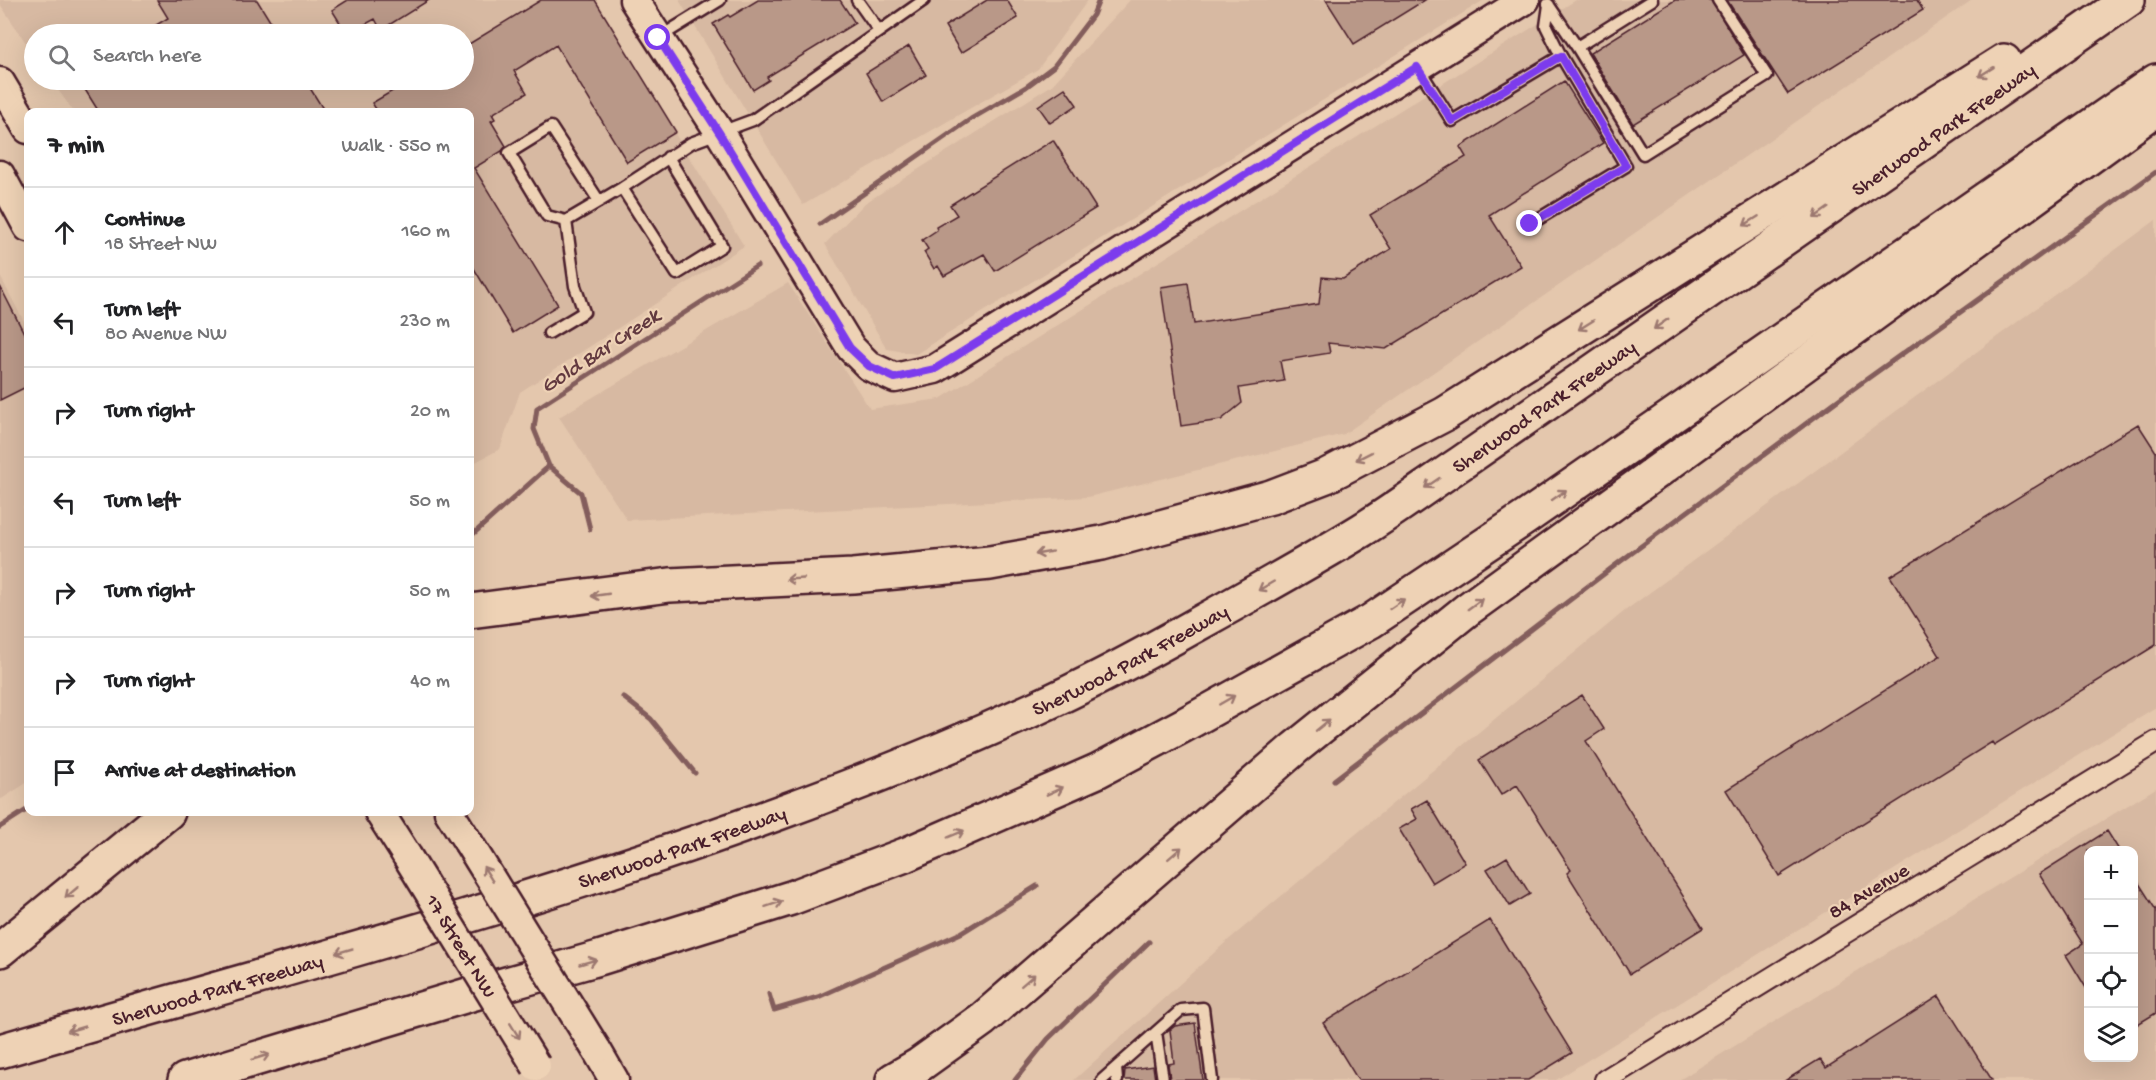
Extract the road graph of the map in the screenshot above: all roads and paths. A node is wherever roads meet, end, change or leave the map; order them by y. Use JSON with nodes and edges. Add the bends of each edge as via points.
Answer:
{"nodes":[{"id":1,"x":634,"y":0,"type":"edge"},
{"id":2,"x":720,"y":0,"type":"edge"},
{"id":3,"x":857,"y":0,"type":"edge"},
{"id":4,"x":924,"y":0,"type":"edge"},
{"id":5,"x":1652,"y":0,"type":"edge"},
{"id":6,"x":1718,"y":0,"type":"edge"},
{"id":7,"x":2109,"y":0,"type":"edge"},
{"id":8,"x":2128,"y":0,"type":"edge"},
{"id":9,"x":1540,"y":2,"type":"edge"},
{"id":10,"x":879,"y":31,"type":"junction"},
{"id":11,"x":658,"y":38,"type":"junction"},
{"id":12,"x":1577,"y":47,"type":"junction"},
{"id":13,"x":1561,"y":56,"type":"junction"},
{"id":14,"x":1417,"y":67,"type":"junction"},
{"id":15,"x":2156,"y":81,"type":"edge"},
{"id":16,"x":0,"y":82,"type":"edge"},
{"id":17,"x":2156,"y":109,"type":"edge"},
{"id":18,"x":24,"y":122,"type":"edge"},
{"id":19,"x":720,"y":134,"type":"junction"},
{"id":20,"x":668,"y":157,"type":"junction"},
{"id":21,"x":0,"y":175,"type":"edge"},
{"id":22,"x":622,"y":188,"type":"junction"},
{"id":23,"x":599,"y":201,"type":"junction"},
{"id":24,"x":24,"y":220,"type":"edge"},
{"id":25,"x":566,"y":221,"type":"junction"},
{"id":26,"x":1530,"y":224,"type":"dead end"},
{"id":27,"x":549,"y":333,"type":"dead end"},
{"id":28,"x":548,"y":602,"type":"junction"},
{"id":29,"x":474,"y":611,"type":"edge"},
{"id":30,"x":474,"y":627,"type":"edge"},
{"id":31,"x":2156,"y":742,"type":"edge"},
{"id":32,"x":154,"y":816,"type":"edge"},
{"id":33,"x":163,"y":816,"type":"edge"},
{"id":34,"x":382,"y":816,"type":"edge"},
{"id":35,"x":452,"y":816,"type":"edge"},
{"id":36,"x":117,"y":854,"type":"junction"},
{"id":37,"x":0,"y":950,"type":"edge"},
{"id":38,"x":984,"y":1019,"type":"junction"},
{"id":39,"x":1156,"y":1032,"type":"junction"},
{"id":40,"x":0,"y":1051,"type":"edge"},
{"id":41,"x":1116,"y":1068,"type":"junction"},
{"id":42,"x":541,"y":1073,"type":"edge"},
{"id":43,"x":185,"y":1080,"type":"edge"},
{"id":44,"x":614,"y":1080,"type":"edge"},
{"id":45,"x":893,"y":1080,"type":"edge"},
{"id":46,"x":926,"y":1080,"type":"edge"},
{"id":47,"x":1102,"y":1080,"type":"edge"},
{"id":48,"x":1117,"y":1080,"type":"edge"},
{"id":49,"x":1163,"y":1080,"type":"edge"},
{"id":50,"x":1212,"y":1080,"type":"edge"},
{"id":51,"x":1605,"y":1080,"type":"edge"}],
"edges":[{"from":1,"to":11,"type":"street"},
{"from":2,"to":11,"type":"lane"},
{"from":3,"to":10,"type":"lane"},
{"from":4,"to":10,"type":"lane"},
{"from":5,"to":12,"type":"lane"},
{"from":6,"to":12,"type":"lane","via":[[1767,76],[1642,154]]},
{"from":7,"to":28,"type":"highway","one_way":true,"via":[[2075,16],[1445,414],[1326,476],[1271,497],[1102,543],[990,563],[853,576],[670,585]]},
{"from":8,"to":40,"type":"highway","name":"Sherwood Park Freeway","one_way":true,"via":[[1364,528],[1142,655],[1037,708],[926,757],[688,846],[400,935]]},
{"from":9,"to":12,"type":"lane"},
{"from":9,"to":13,"type":"lane","via":[[1546,26]]},
{"from":9,"to":14,"type":"street"},
{"from":10,"to":19,"type":"lane","via":[[753,120]]},
{"from":11,"to":19,"type":"street"},
{"from":13,"to":14,"type":"lane","via":[[1452,121]]},
{"from":13,"to":26,"type":"lane","via":[[1626,166]]},
{"from":14,"to":19,"type":"street","via":[[935,369],[895,378],[869,366],[850,348]]},
{"from":43,"to":15,"type":"highway","one_way":true,"via":[[791,898],[905,855],[1097,771],[1371,621],[1564,492]]},
{"from":16,"to":18,"type":"street"},
{"from":38,"to":17,"type":"highway","one_way":true,"via":[[1295,748],[1468,609]]},
{"from":19,"to":20,"type":"lane","via":[[691,143]]},
{"from":20,"to":22,"type":"lane"},
{"from":20,"to":22,"type":"lane","via":[[722,246],[677,274]]},
{"from":21,"to":24,"type":"street"},
{"from":22,"to":23,"type":"lane"},
{"from":23,"to":25,"type":"lane"},
{"from":23,"to":25,"type":"lane","via":[[551,127],[508,153],[547,216]]},
{"from":25,"to":27,"type":"lane","via":[[575,286],[584,312]]},
{"from":28,"to":29,"type":"highway"},
{"from":28,"to":30,"type":"highway"},
{"from":31,"to":51,"type":"street","name":"84 Avenue"},
{"from":32,"to":36,"type":"highway"},
{"from":33,"to":36,"type":"highway"},
{"from":34,"to":42,"type":"street","name":"17 Street NW","one_way":true,"bridge":true},
{"from":44,"to":35,"type":"street","one_way":true,"bridge":true},
{"from":36,"to":37,"type":"highway","one_way":true},
{"from":38,"to":45,"type":"highway"},
{"from":38,"to":46,"type":"highway"},
{"from":39,"to":41,"type":"lane"},
{"from":39,"to":49,"type":"lane"},
{"from":39,"to":50,"type":"lane","via":[[1181,1010],[1203,1008]]},
{"from":41,"to":47,"type":"lane"},
{"from":41,"to":48,"type":"lane"}]}
